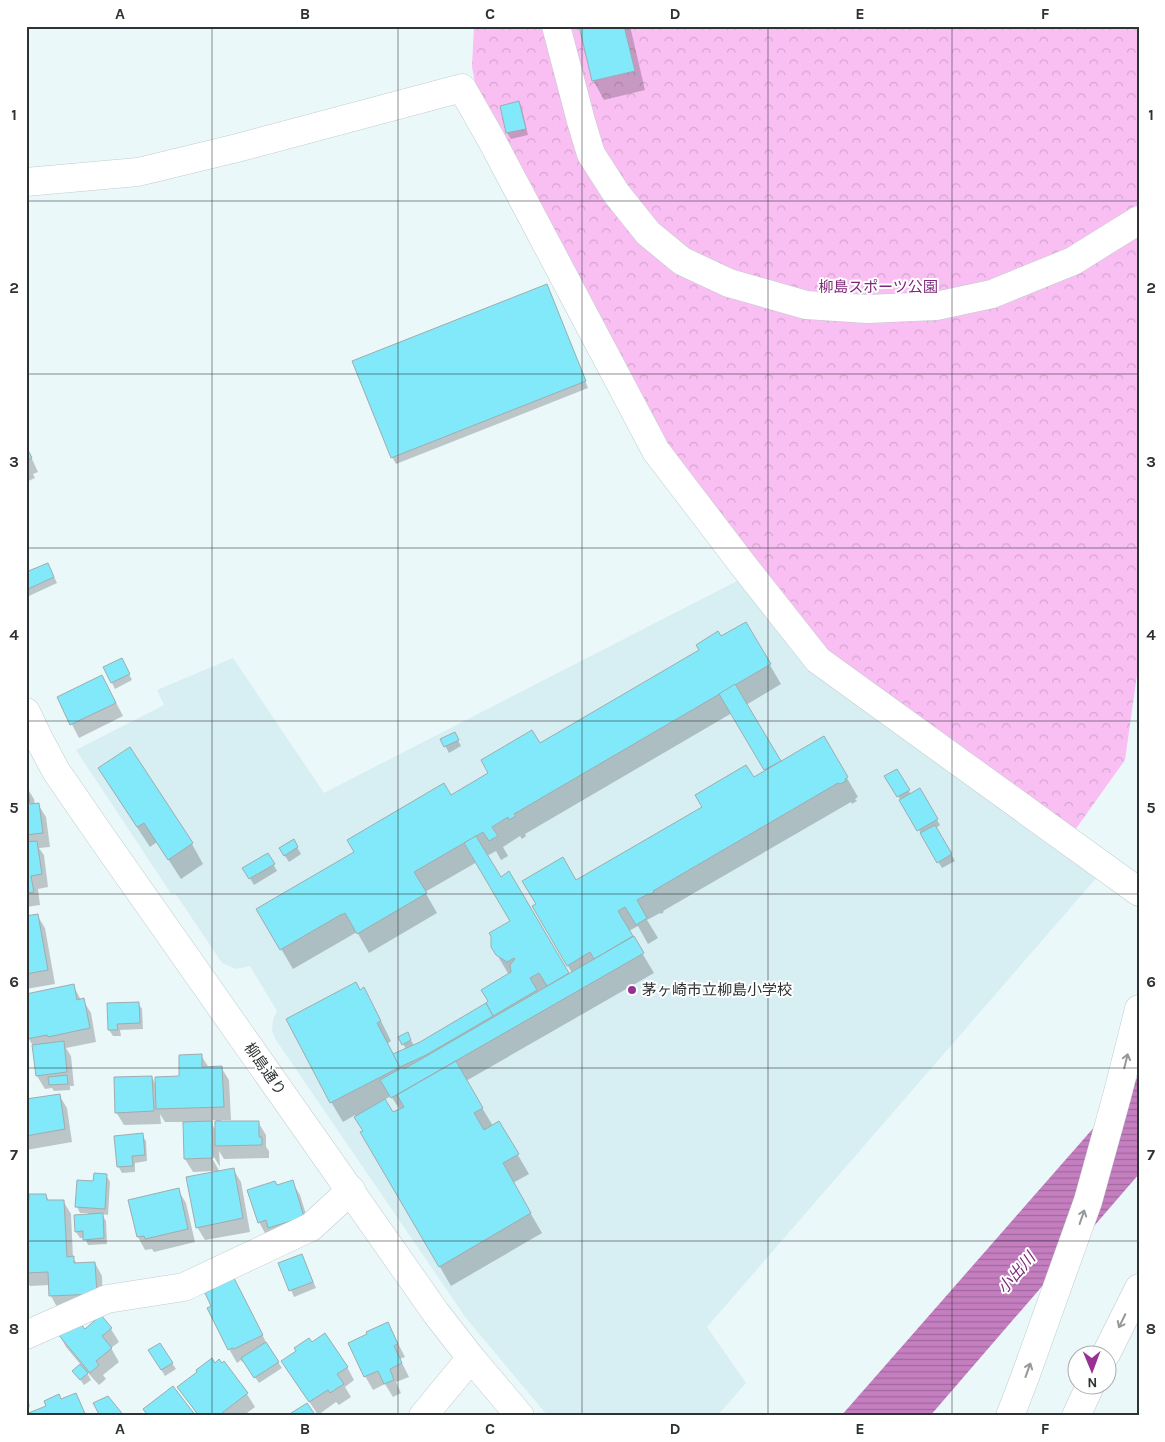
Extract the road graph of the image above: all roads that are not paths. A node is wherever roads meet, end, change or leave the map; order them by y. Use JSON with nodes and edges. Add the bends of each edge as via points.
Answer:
{"nodes":[{"id":1,"x":556,"y":26,"type":"edge"},
{"id":2,"x":26,"y":182,"type":"edge"},
{"id":3,"x":1139,"y":220,"type":"edge"},
{"id":4,"x":26,"y":712,"type":"edge"},
{"id":5,"x":1139,"y":892,"type":"edge"},
{"id":6,"x":1139,"y":1009,"type":"edge"},
{"id":7,"x":350,"y":1190,"type":"junction"},
{"id":8,"x":1139,"y":1288,"type":"edge"},
{"id":9,"x":26,"y":1335,"type":"edge"},
{"id":10,"x":1111,"y":1344,"type":"edge"},
{"id":11,"x":471,"y":1358,"type":"junction"},
{"id":12,"x":1086,"y":1394,"type":"edge"},
{"id":13,"x":423,"y":1416,"type":"edge"},
{"id":14,"x":520,"y":1416,"type":"edge"},
{"id":15,"x":1010,"y":1416,"type":"edge"},
{"id":16,"x":1076,"y":1416,"type":"edge"}],
"edges":[{"from":1,"to":3,"type":"main road","via":[[591,154],[616,193],[648,233],[682,261],[729,283],[806,305],[867,309],[936,306],[992,294],[1072,262]]},
{"from":2,"to":5,"type":"main road","via":[[138,172],[462,88],[656,452],[818,660]]},
{"from":4,"to":7,"type":"main road","name":"柳島通り","via":[[56,771]]},
{"from":15,"to":6,"type":"main road","one_way":true,"via":[[1088,1201]]},
{"from":7,"to":9,"type":"main road","via":[[311,1227],[184,1287],[107,1299]]},
{"from":7,"to":11,"type":"main road","name":"柳島通り"},
{"from":8,"to":10,"type":"main road","one_way":true},
{"from":11,"to":13,"type":"main road"},
{"from":11,"to":14,"type":"main road","name":"柳島通り"},
{"from":12,"to":16,"type":"main road"}]}
